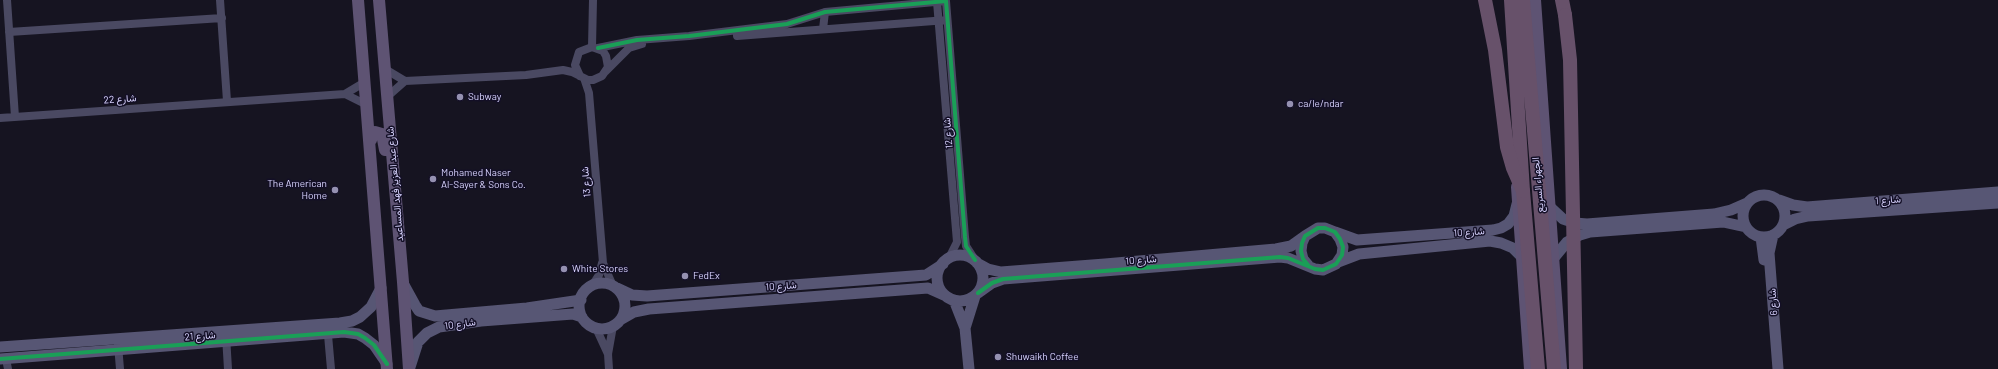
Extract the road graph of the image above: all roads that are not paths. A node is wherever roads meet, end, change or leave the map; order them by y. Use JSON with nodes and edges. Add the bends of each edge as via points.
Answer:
{"nodes":[{"id":1,"x":7,"y":0,"type":"edge"},
{"id":2,"x":220,"y":0,"type":"edge"},
{"id":3,"x":358,"y":0,"type":"edge"},
{"id":4,"x":379,"y":0,"type":"edge"},
{"id":5,"x":593,"y":0,"type":"edge"},
{"id":6,"x":1485,"y":0,"type":"edge"},
{"id":7,"x":1505,"y":0,"type":"edge"},
{"id":8,"x":1511,"y":0,"type":"edge"},
{"id":9,"x":1523,"y":0,"type":"edge"},
{"id":10,"x":1535,"y":0,"type":"edge"},
{"id":11,"x":1562,"y":0,"type":"edge"},
{"id":12,"x":937,"y":2,"type":"junction"},
{"id":13,"x":825,"y":12,"type":"junction"},
{"id":14,"x":222,"y":18,"type":"junction"},
{"id":15,"x":943,"y":20,"type":"junction"},
{"id":16,"x":823,"y":29,"type":"junction"},
{"id":17,"x":9,"y":32,"type":"junction"},
{"id":18,"x":595,"y":48,"type":"junction"},
{"id":19,"x":575,"y":60,"type":"junction"},
{"id":20,"x":386,"y":69,"type":"junction"},
{"id":21,"x":563,"y":70,"type":"junction"},
{"id":22,"x":604,"y":74,"type":"junction"},
{"id":23,"x":582,"y":77,"type":"junction"},
{"id":24,"x":405,"y":81,"type":"junction"},
{"id":25,"x":365,"y":82,"type":"junction"},
{"id":26,"x":345,"y":94,"type":"junction"},
{"id":27,"x":388,"y":96,"type":"junction"},
{"id":28,"x":589,"y":99,"type":"junction"},
{"id":29,"x":227,"y":101,"type":"junction"},
{"id":30,"x":367,"y":105,"type":"junction"},
{"id":31,"x":15,"y":117,"type":"junction"},
{"id":32,"x":0,"y":118,"type":"edge"},
{"id":33,"x":370,"y":140,"type":"junction"},
{"id":34,"x":1523,"y":191,"type":"junction"},
{"id":35,"x":1998,"y":192,"type":"edge"},
{"id":36,"x":1779,"y":200,"type":"junction"},
{"id":37,"x":1748,"y":203,"type":"junction"},
{"id":38,"x":1998,"y":203,"type":"edge"},
{"id":39,"x":1517,"y":204,"type":"junction"},
{"id":40,"x":1550,"y":207,"type":"junction"},
{"id":41,"x":1783,"y":225,"type":"junction"},
{"id":42,"x":1746,"y":227,"type":"junction"},
{"id":43,"x":398,"y":229,"type":"junction"},
{"id":44,"x":1335,"y":232,"type":"junction"},
{"id":45,"x":1773,"y":235,"type":"junction"},
{"id":46,"x":1305,"y":236,"type":"junction"},
{"id":47,"x":1761,"y":237,"type":"junction"},
{"id":48,"x":1521,"y":256,"type":"junction"},
{"id":49,"x":1553,"y":259,"type":"junction"},
{"id":50,"x":946,"y":261,"type":"junction"},
{"id":51,"x":976,"y":262,"type":"junction"},
{"id":52,"x":1338,"y":262,"type":"junction"},
{"id":53,"x":603,"y":263,"type":"junction"},
{"id":54,"x":1308,"y":265,"type":"junction"},
{"id":55,"x":1106,"y":268,"type":"junction"},
{"id":56,"x":403,"y":282,"type":"junction"},
{"id":57,"x":592,"y":286,"type":"junction"},
{"id":58,"x":615,"y":287,"type":"junction"},
{"id":59,"x":381,"y":288,"type":"junction"},
{"id":60,"x":977,"y":294,"type":"junction"},
{"id":61,"x":950,"y":298,"type":"junction"},
{"id":62,"x":581,"y":300,"type":"junction"},
{"id":63,"x":582,"y":317,"type":"junction"},
{"id":64,"x":616,"y":323,"type":"junction"},
{"id":65,"x":596,"y":328,"type":"junction"},
{"id":66,"x":965,"y":328,"type":"junction"},
{"id":67,"x":328,"y":335,"type":"junction"},
{"id":68,"x":226,"y":336,"type":"junction"},
{"id":69,"x":118,"y":338,"type":"junction"},
{"id":70,"x":0,"y":347,"type":"edge"},
{"id":71,"x":119,"y":350,"type":"junction"},
{"id":72,"x":608,"y":354,"type":"junction"},
{"id":73,"x":5,"y":362,"type":"edge"},
{"id":74,"x":387,"y":367,"type":"edge"},
{"id":75,"x":120,"y":369,"type":"edge"},
{"id":76,"x":228,"y":369,"type":"edge"},
{"id":77,"x":331,"y":369,"type":"edge"},
{"id":78,"x":409,"y":369,"type":"edge"},
{"id":79,"x":609,"y":369,"type":"edge"},
{"id":80,"x":969,"y":369,"type":"edge"},
{"id":81,"x":1530,"y":369,"type":"edge"},
{"id":82,"x":1538,"y":369,"type":"edge"},
{"id":83,"x":1554,"y":369,"type":"edge"},
{"id":84,"x":1561,"y":369,"type":"edge"},
{"id":85,"x":1576,"y":369,"type":"edge"},
{"id":86,"x":1772,"y":369,"type":"edge"},
{"id":87,"x":1778,"y":369,"type":"edge"}],
"edges":[{"from":1,"to":17,"type":"street"},
{"from":2,"to":14,"type":"street"},
{"from":3,"to":25,"type":"main road","name":"شارع عبد العزيز فهد المساعيد"},
{"from":4,"to":20,"type":"main road","name":"شارع عبد العزيز فهد المساعيد"},
{"from":5,"to":18,"type":"street"},
{"from":6,"to":34,"type":"highway","bridge":true,"via":[[1495,50],[1507,147]]},
{"from":7,"to":39,"type":"main road","name":"الجهراء السريع"},
{"from":8,"to":34,"type":"highway","name":"الجهراء السريع"},
{"from":9,"to":83,"type":"highway","name":"الجهراء السريع"},
{"from":10,"to":40,"type":"main road","name":"الجهراء السريع"},
{"from":11,"to":85,"type":"highway","bridge":true,"via":[[1570,60]]},
{"from":12,"to":13,"type":"street"},
{"from":12,"to":15,"type":"street","name":"شارع 12"},
{"from":12,"to":15,"type":"street","name":"شارع 12","via":[[946,1]]},
{"from":13,"to":16,"type":"street"},
{"from":13,"to":18,"type":"street","via":[[787,24],[637,40]]},
{"from":14,"to":17,"type":"street"},
{"from":14,"to":29,"type":"street"},
{"from":15,"to":16,"type":"street"},
{"from":15,"to":50,"type":"street","name":"شارع 12","via":[[957,242]]},
{"from":15,"to":51,"type":"street","name":"شارع 12","via":[[966,246]]},
{"from":16,"to":22,"type":"street","via":[[637,44],[620,55]]},
{"from":17,"to":31,"type":"street"},
{"from":18,"to":19,"type":"street","via":[[583,49]]},
{"from":18,"to":22,"type":"street","via":[[606,56],[608,67]]},
{"from":19,"to":21,"type":"street"},
{"from":19,"to":23,"type":"street","via":[[576,69]]},
{"from":20,"to":24,"type":"street"},
{"from":20,"to":27,"type":"main road","name":"شارع عبد العزيز فهد المساعيد"},
{"from":21,"to":23,"type":"street"},
{"from":21,"to":24,"type":"street","via":[[526,75]]},
{"from":22,"to":23,"type":"street","via":[[593,80]]},
{"from":22,"to":28,"type":"street","via":[[594,86]]},
{"from":23,"to":28,"type":"street","name":"شارع 13"},
{"from":24,"to":27,"type":"street"},
{"from":25,"to":26,"type":"street","name":"شارع 22"},
{"from":25,"to":30,"type":"main road","name":"شارع عبد العزيز فهد المساعيد"},
{"from":26,"to":29,"type":"street","name":"شارع 22"},
{"from":26,"to":30,"type":"street","name":"شارع 22"},
{"from":27,"to":43,"type":"main road","name":"شارع عبد العزيز فهد المساعيد"},
{"from":28,"to":53,"type":"street","name":"شارع 13"},
{"from":29,"to":31,"type":"street","name":"شارع 22"},
{"from":30,"to":33,"type":"main road","name":"شارع عبد العزيز فهد المساعيد"},
{"from":31,"to":32,"type":"street","name":"شارع 22"},
{"from":33,"to":43,"type":"main road","via":[[375,132],[382,134],[384,139],[390,213]]},
{"from":33,"to":59,"type":"main road","name":"شارع عبد العزيز فهد المساعيد"},
{"from":34,"to":82,"type":"highway","name":"الجهراء السريع"},
{"from":35,"to":36,"type":"street","name":"شارع 1","via":[[1807,207]]},
{"from":36,"to":37,"type":"street","via":[[1773,196],[1759,195]]},
{"from":36,"to":41,"type":"street","via":[[1785,212]]},
{"from":37,"to":40,"type":"street","via":[[1714,214],[1587,224],[1563,219]]},
{"from":37,"to":42,"type":"street","via":[[1744,211]]},
{"from":38,"to":41,"type":"street","name":"شارع 1","via":[[1808,216]]},
{"from":39,"to":44,"type":"street","name":"شارع 10","via":[[1514,216],[1508,224],[1493,230],[1357,240]]},
{"from":39,"to":48,"type":"main road","name":"الجهراء السريع"},
{"from":40,"to":49,"type":"main road","name":"الجهراء السريع"},
{"from":41,"to":45,"type":"street"},
{"from":42,"to":47,"type":"street"},
{"from":42,"to":49,"type":"street","via":[[1723,222],[1590,232],[1567,242]]},
{"from":43,"to":56,"type":"main road","name":"شارع عبد العزيز فهد المساعيد"},
{"from":44,"to":46,"type":"street","via":[[1318,228]]},
{"from":44,"to":52,"type":"street","via":[[1342,247],[1342,255]]},
{"from":45,"to":47,"type":"street"},
{"from":45,"to":87,"type":"street","name":"شارع 6","via":[[1769,253]]},
{"from":46,"to":54,"type":"street","via":[[1301,251]]},
{"from":46,"to":55,"type":"street","name":"شارع 10","via":[[1291,246],[1276,249]]},
{"from":47,"to":86,"type":"street","name":"شارع 6"},
{"from":48,"to":52,"type":"street","name":"شارع 10","via":[[1513,248],[1490,241],[1359,254]]},
{"from":48,"to":81,"type":"main road","name":"الجهراء السريع"},
{"from":49,"to":84,"type":"main road","name":"الجهراء السريع"},
{"from":50,"to":51,"type":"street","via":[[962,256]]},
{"from":50,"to":58,"type":"street","name":"شارع 10","via":[[926,275],[647,296],[632,295]]},
{"from":50,"to":61,"type":"street","via":[[939,270],[938,284]]},
{"from":51,"to":55,"type":"street","name":"شارع 10","via":[[988,269],[1001,272]]},
{"from":51,"to":60,"type":"street","via":[[981,268],[983,281]]},
{"from":52,"to":54,"type":"street","via":[[1322,270]]},
{"from":53,"to":57,"type":"street","name":"شارع 13"},
{"from":53,"to":58,"type":"street","name":"شارع 13"},
{"from":54,"to":55,"type":"street","name":"شارع 10","via":[[1280,257]]},
{"from":55,"to":60,"type":"street","name":"شارع 10","via":[[1003,279],[992,283]]},
{"from":56,"to":62,"type":"street","name":"شارع 10","via":[[419,310],[435,316],[527,308]]},
{"from":56,"to":78,"type":"main road","name":"شارع عبد العزيز فهد المساعيد"},
{"from":57,"to":58,"type":"street","via":[[600,283]]},
{"from":57,"to":62,"type":"street"},
{"from":58,"to":64,"type":"street","via":[[625,304],[624,313]]},
{"from":59,"to":68,"type":"street","name":"شارع 21","via":[[371,306],[352,321]]},
{"from":59,"to":74,"type":"main road","name":"شارع عبد العزيز فهد المساعيد"},
{"from":60,"to":61,"type":"street","via":[[969,300]]},
{"from":60,"to":66,"type":"street"},
{"from":61,"to":64,"type":"street","name":"شارع 10","via":[[928,288],[649,309],[634,312]]},
{"from":61,"to":66,"type":"street"},
{"from":62,"to":63,"type":"street"},
{"from":63,"to":65,"type":"street"},
{"from":63,"to":78,"type":"street","name":"شارع 10","via":[[573,314],[439,327],[427,333],[418,342]]},
{"from":64,"to":65,"type":"street","via":[[605,329]]},
{"from":64,"to":72,"type":"street"},
{"from":65,"to":72,"type":"street"},
{"from":66,"to":80,"type":"street"},
{"from":67,"to":68,"type":"street","name":"شارع 21"},
{"from":67,"to":74,"type":"street","name":"شارع 21","via":[[344,332],[358,334],[374,345]]},
{"from":67,"to":77,"type":"street"},
{"from":68,"to":69,"type":"street","name":"شارع 21"},
{"from":68,"to":71,"type":"street","name":"شارع 21"},
{"from":68,"to":76,"type":"street"},
{"from":69,"to":70,"type":"street","name":"شارع 21"},
{"from":69,"to":71,"type":"street"},
{"from":71,"to":73,"type":"street","name":"شارع 21"},
{"from":71,"to":75,"type":"street"},
{"from":72,"to":79,"type":"street"}]}
